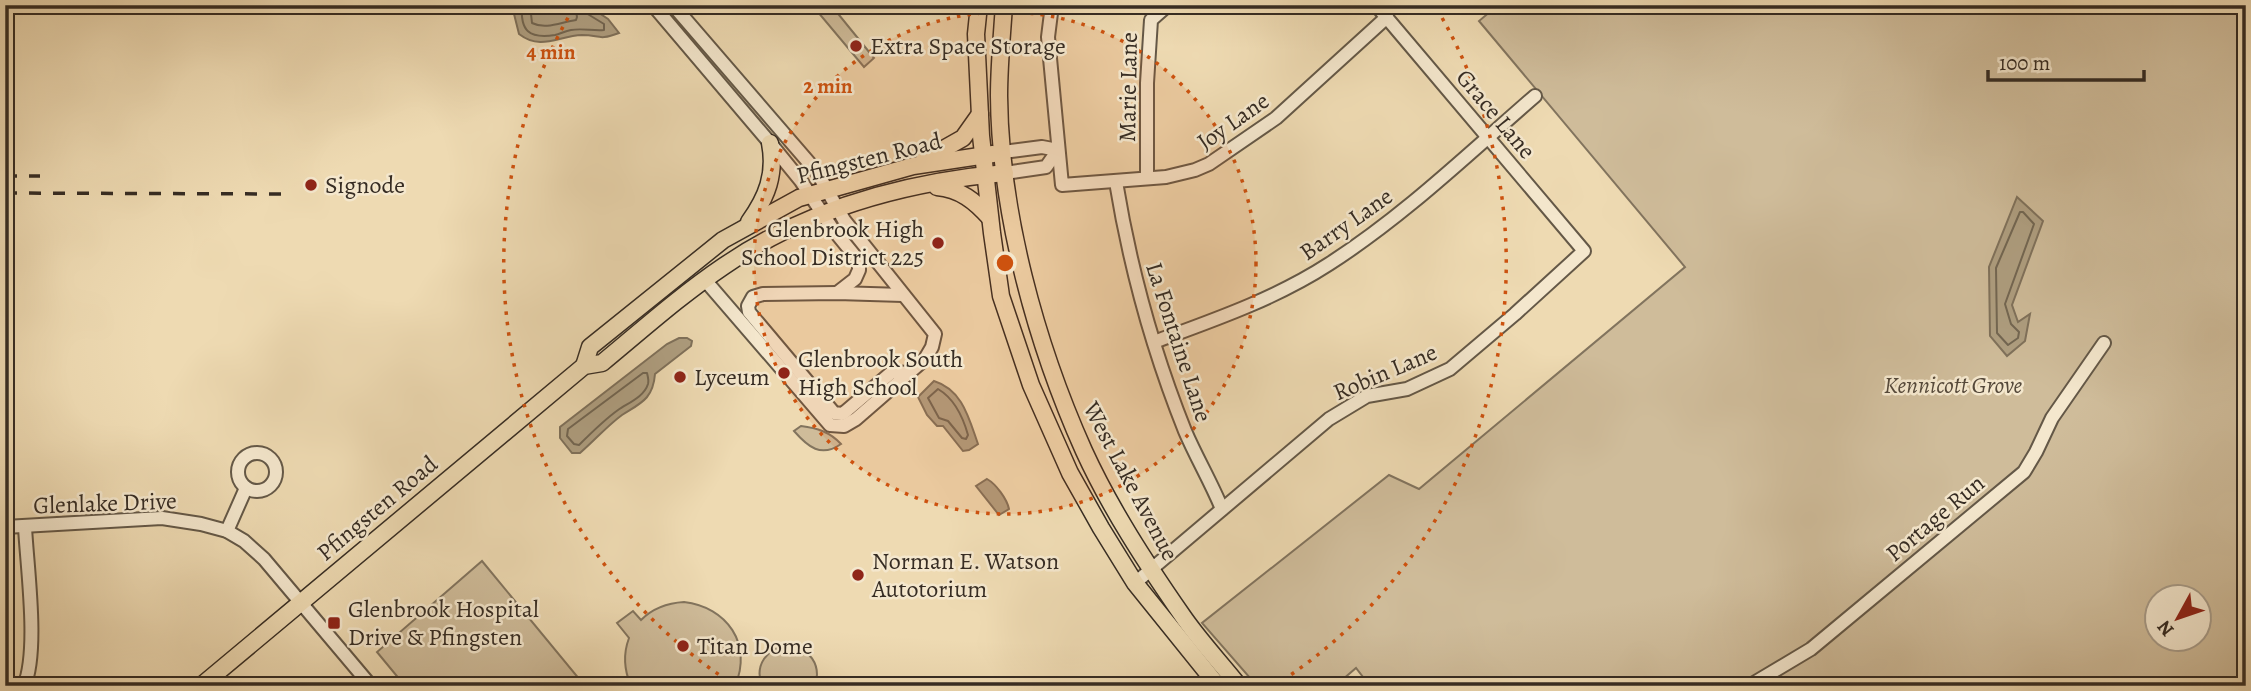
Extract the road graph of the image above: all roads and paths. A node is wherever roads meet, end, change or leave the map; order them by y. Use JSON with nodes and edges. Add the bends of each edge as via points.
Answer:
{"nodes":[{"id":1,"x":653,"y":5,"type":"edge"},
{"id":2,"x":673,"y":5,"type":"edge"},
{"id":3,"x":979,"y":5,"type":"edge"},
{"id":4,"x":1004,"y":5,"type":"edge"},
{"id":5,"x":1052,"y":5,"type":"edge"},
{"id":6,"x":1168,"y":5,"type":"edge"},
{"id":7,"x":1376,"y":5,"type":"edge"},
{"id":8,"x":1387,"y":17,"type":"junction"},
{"id":9,"x":1535,"y":96,"type":"dead end"},
{"id":10,"x":980,"y":114,"type":"junction"},
{"id":11,"x":1488,"y":137,"type":"junction"},
{"id":12,"x":770,"y":143,"type":"junction"},
{"id":13,"x":1058,"y":149,"type":"junction"},
{"id":14,"x":1003,"y":152,"type":"junction"},
{"id":15,"x":983,"y":155,"type":"junction"},
{"id":16,"x":913,"y":166,"type":"junction"},
{"id":17,"x":1005,"y":173,"type":"junction"},
{"id":18,"x":985,"y":175,"type":"junction"},
{"id":19,"x":1147,"y":178,"type":"junction"},
{"id":20,"x":1116,"y":181,"type":"junction"},
{"id":21,"x":921,"y":185,"type":"junction"},
{"id":22,"x":818,"y":192,"type":"junction"},
{"id":23,"x":830,"y":211,"type":"junction"},
{"id":24,"x":990,"y":218,"type":"junction"},
{"id":25,"x":745,"y":227,"type":"junction"},
{"id":26,"x":1584,"y":251,"type":"joint"},
{"id":27,"x":705,"y":280,"type":"junction"},
{"id":28,"x":837,"y":293,"type":"junction"},
{"id":29,"x":903,"y":295,"type":"junction"},
{"id":30,"x":1154,"y":342,"type":"junction"},
{"id":31,"x":2104,"y":343,"type":"dead end"},
{"id":32,"x":584,"y":366,"type":"junction"},
{"id":33,"x":909,"y":373,"type":"junction"},
{"id":34,"x":246,"y":488,"type":"dead end"},
{"id":35,"x":1222,"y":509,"type":"junction"},
{"id":36,"x":5,"y":527,"type":"edge"},
{"id":37,"x":24,"y":527,"type":"junction"},
{"id":38,"x":227,"y":531,"type":"junction"},
{"id":39,"x":1151,"y":569,"type":"junction"},
{"id":40,"x":1135,"y":583,"type":"junction"},
{"id":41,"x":302,"y":602,"type":"junction"},
{"id":42,"x":24,"y":686,"type":"edge"},
{"id":43,"x":201,"y":686,"type":"edge"},
{"id":44,"x":371,"y":686,"type":"edge"},
{"id":45,"x":1217,"y":686,"type":"edge"},
{"id":46,"x":1238,"y":686,"type":"edge"},
{"id":47,"x":1749,"y":686,"type":"edge"}],
"edges":[{"from":1,"to":12,"type":"street"},
{"from":2,"to":22,"type":"street","via":[[817,172]]},
{"from":3,"to":10,"type":"main road","name":"West Lake Avenue"},
{"from":4,"to":14,"type":"main road","name":"West Lake Avenue","via":[[999,95]]},
{"from":5,"to":13,"type":"street","via":[[1048,37]]},
{"from":6,"to":19,"type":"street","name":"Marie Lane","via":[[1151,20]]},
{"from":7,"to":8,"type":"street","name":"Grace Lane"},
{"from":8,"to":11,"type":"street","name":"Grace Lane"},
{"from":8,"to":19,"type":"street","name":"Joy Lane","via":[[1276,118],[1209,164]]},
{"from":9,"to":11,"type":"street","name":"Barry Lane"},
{"from":10,"to":15,"type":"main road","name":"West Lake Avenue"},
{"from":10,"to":16,"type":"main road","via":[[963,138]]},
{"from":11,"to":26,"type":"street","name":"Grace Lane"},
{"from":11,"to":30,"type":"street","name":"Barry Lane","via":[[1409,206],[1329,264],[1276,294]]},
{"from":12,"to":22,"type":"street"},
{"from":12,"to":25,"type":"main road","via":[[773,168],[769,185]]},
{"from":13,"to":14,"type":"street","name":"Pfingsten Road"},
{"from":13,"to":17,"type":"street","name":"Pfingsten Road","via":[[1046,167]]},
{"from":13,"to":20,"type":"street","name":"Joy Lane","via":[[1062,185]]},
{"from":14,"to":15,"type":"main road","name":"Pfingsten Road"},
{"from":14,"to":17,"type":"main road","name":"West Lake Avenue"},
{"from":15,"to":16,"type":"main road","name":"Pfingsten Road"},
{"from":15,"to":18,"type":"main road","name":"West Lake Avenue"},
{"from":16,"to":22,"type":"main road","name":"Pfingsten Road"},
{"from":17,"to":18,"type":"main road","name":"Pfingsten Road"},
{"from":17,"to":39,"type":"main road","name":"West Lake Avenue","via":[[1016,243],[1064,403],[1085,453]]},
{"from":18,"to":21,"type":"main road","name":"Pfingsten Road"},
{"from":18,"to":24,"type":"main road","name":"West Lake Avenue"},
{"from":19,"to":20,"type":"street","name":"Joy Lane"},
{"from":20,"to":30,"type":"street","name":"La Fontaine Lane","via":[[1133,272]]},
{"from":21,"to":23,"type":"main road","name":"Pfingsten Road"},
{"from":21,"to":24,"type":"main road","via":[[951,188]]},
{"from":22,"to":23,"type":"street"},
{"from":22,"to":25,"type":"main road","name":"Pfingsten Road"},
{"from":23,"to":27,"type":"main road","name":"Pfingsten Road","via":[[769,239]]},
{"from":23,"to":28,"type":"street","via":[[859,261],[855,279]]},
{"from":23,"to":29,"type":"street"},
{"from":24,"to":40,"type":"main road","name":"West Lake Avenue","via":[[1001,296],[1031,385],[1070,473]]},
{"from":25,"to":32,"type":"main road","name":"Pfingsten Road","via":[[696,260],[590,347]]},
{"from":26,"to":35,"type":"street","name":"Robin Lane","via":[[1450,369],[1407,389],[1367,396],[1328,419]]},
{"from":27,"to":32,"type":"main road","name":"Pfingsten Road","via":[[602,363]]},
{"from":27,"to":33,"type":"street","via":[[830,425],[850,423]]},
{"from":28,"to":29,"type":"street"},
{"from":28,"to":33,"type":"street","via":[[757,295],[749,301],[749,312],[835,413],[845,412],[892,372]]},
{"from":29,"to":33,"type":"street","via":[[934,334],[929,354]]},
{"from":30,"to":35,"type":"street","name":"La Fontaine Lane","via":[[1186,431]]},
{"from":31,"to":47,"type":"street","name":"Portage Run","via":[[2052,418],[2024,472],[1811,649]]},
{"from":32,"to":41,"type":"main road","name":"Pfingsten Road"},
{"from":34,"to":38,"type":"street"},
{"from":35,"to":39,"type":"street","name":"Robin Lane"},
{"from":36,"to":37,"type":"street","name":"Glenlake Drive"},
{"from":37,"to":38,"type":"street","name":"Glenlake Drive","via":[[162,518]]},
{"from":37,"to":42,"type":"street","via":[[31,646]]},
{"from":38,"to":41,"type":"street","name":"Glenlake Drive","via":[[264,559]]},
{"from":39,"to":40,"type":"street","name":"Robin Lane"},
{"from":39,"to":46,"type":"main road","name":"West Lake Avenue"},
{"from":40,"to":45,"type":"main road","name":"West Lake Avenue"},
{"from":41,"to":43,"type":"main road","name":"Pfingsten Road"},
{"from":41,"to":44,"type":"street","name":"Glenlake Drive"}]}
